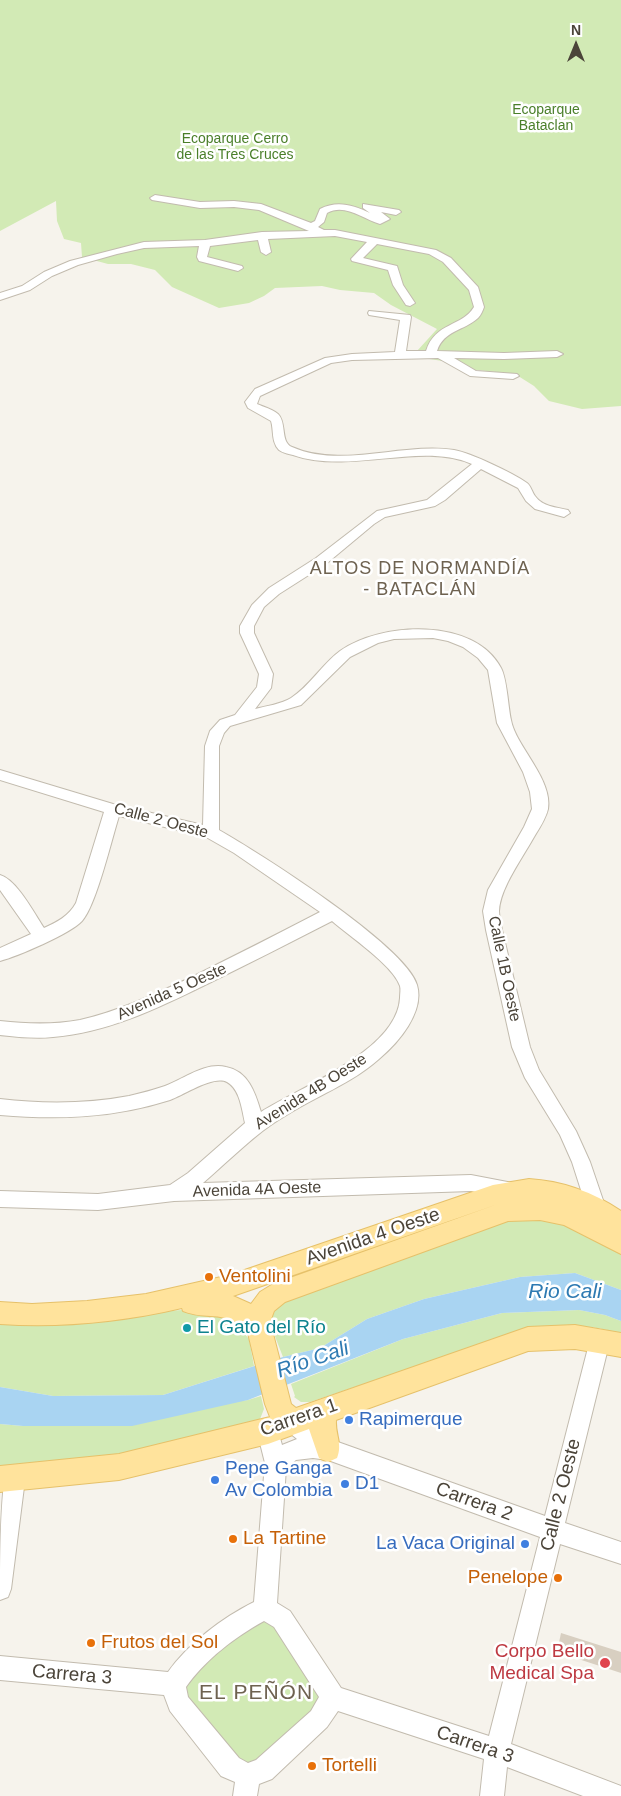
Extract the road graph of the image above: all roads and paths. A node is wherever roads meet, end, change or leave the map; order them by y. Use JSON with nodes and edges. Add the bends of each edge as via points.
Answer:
{"nodes":[{"id":1,"x":155,"y":198,"type":"dead end"},
{"id":2,"x":396,"y":212,"type":"dead end"},
{"id":3,"x":316,"y":230,"type":"junction"},
{"id":4,"x":262,"y":235,"type":"junction"},
{"id":5,"x":373,"y":242,"type":"junction"},
{"id":6,"x":205,"y":243,"type":"junction"},
{"id":7,"x":266,"y":252,"type":"dead end"},
{"id":8,"x":238,"y":268,"type":"dead end"},
{"id":9,"x":0,"y":297,"type":"edge"},
{"id":10,"x":410,"y":303,"type":"dead end"},
{"id":11,"x":373,"y":313,"type":"dead end"},
{"id":12,"x":400,"y":354,"type":"junction"},
{"id":13,"x":557,"y":354,"type":"dead end"},
{"id":14,"x":434,"y":355,"type":"junction"},
{"id":15,"x":513,"y":376,"type":"dead end"},
{"id":16,"x":480,"y":464,"type":"junction"},
{"id":17,"x":564,"y":513,"type":"dead end"},
{"id":18,"x":242,"y":716,"type":"junction"},
{"id":19,"x":0,"y":775,"type":"edge"},
{"id":20,"x":113,"y":809,"type":"junction"},
{"id":21,"x":211,"y":833,"type":"junction"},
{"id":22,"x":0,"y":882,"type":"edge"},
{"id":23,"x":333,"y":913,"type":"junction"},
{"id":24,"x":41,"y":936,"type":"junction"},
{"id":25,"x":0,"y":955,"type":"edge"},
{"id":26,"x":0,"y":1028,"type":"edge"},
{"id":27,"x":0,"y":1107,"type":"edge"},
{"id":28,"x":255,"y":1125,"type":"junction"},
{"id":29,"x":174,"y":1193,"type":"junction"},
{"id":30,"x":498,"y":1195,"type":"junction"},
{"id":31,"x":0,"y":1199,"type":"edge"},
{"id":32,"x":595,"y":1206,"type":"junction"},
{"id":33,"x":621,"y":1224,"type":"edge"},
{"id":34,"x":621,"y":1243,"type":"edge"},
{"id":35,"x":146,"y":1305,"type":"junction"},
{"id":36,"x":0,"y":1314,"type":"edge"},
{"id":37,"x":259,"y":1330,"type":"junction"},
{"id":38,"x":611,"y":1343,"type":"edge"},
{"id":39,"x":324,"y":1410,"type":"junction"},
{"id":40,"x":280,"y":1417,"type":"junction"},
{"id":41,"x":328,"y":1449,"type":"junction"},
{"id":42,"x":276,"y":1463,"type":"junction"},
{"id":43,"x":7,"y":1479,"type":"edge"},
{"id":44,"x":552,"y":1530,"type":"junction"},
{"id":45,"x":621,"y":1553,"type":"edge"},
{"id":46,"x":0,"y":1589,"type":"edge"},
{"id":47,"x":265,"y":1609,"type":"junction"},
{"id":48,"x":0,"y":1668,"type":"edge"},
{"id":49,"x":173,"y":1684,"type":"junction"},
{"id":50,"x":333,"y":1697,"type":"junction"},
{"id":51,"x":497,"y":1751,"type":"junction"},
{"id":52,"x":247,"y":1786,"type":"edge"},
{"id":53,"x":492,"y":1796,"type":"edge"},
{"id":54,"x":615,"y":1796,"type":"edge"}],
"edges":[{"from":1,"to":3,"type":"street","via":[[200,206],[247,205]]},
{"from":2,"to":3,"type":"street","via":[[366,206],[386,219],[380,221],[345,206],[335,206],[323,211]]},
{"from":3,"to":4,"type":"street"},
{"from":3,"to":5,"type":"street"},
{"from":4,"to":6,"type":"street"},
{"from":4,"to":7,"type":"street"},
{"from":5,"to":10,"type":"street","via":[[356,260],[393,268],[398,285]]},
{"from":5,"to":14,"type":"street","via":[[432,252],[447,260],[474,290],[479,307],[474,316],[444,332],[434,344]]},
{"from":6,"to":8,"type":"street","via":[[203,259]]},
{"from":6,"to":9,"type":"street","via":[[144,245],[115,251],[48,274],[26,288]]},
{"from":11,"to":12,"type":"street","via":[[406,317]]},
{"from":12,"to":14,"type":"street"},
{"from":12,"to":16,"type":"street","via":[[330,360],[259,391],[251,402],[252,406],[274,417],[284,448],[303,455],[339,457],[446,453]]},
{"from":13,"to":14,"type":"street"},
{"from":14,"to":15,"type":"street","via":[[474,374]]},
{"from":16,"to":17,"type":"street","via":[[523,486],[526,495],[543,510]]},
{"from":16,"to":18,"type":"street","via":[[441,498],[381,514],[370,521],[259,605],[247,626],[247,633],[266,674],[264,688]]},
{"from":18,"to":21,"type":"street","via":[[225,723],[217,731],[212,746]]},
{"from":18,"to":32,"type":"street","name":"Calle 1B Oeste","via":[[296,702],[345,654],[374,639],[394,635],[451,637],[484,655],[495,668],[504,723],[531,772],[540,809],[496,890],[491,911],[494,930],[521,1047],[531,1073],[567,1131]]},
{"from":19,"to":20,"type":"street","name":"Calle 2 Oeste"},
{"from":20,"to":21,"type":"street","name":"Calle 2 Oeste"},
{"from":20,"to":24,"type":"street","via":[[77,916]]},
{"from":21,"to":23,"type":"street","name":"Calle 2 Oeste","via":[[240,849]]},
{"from":22,"to":24,"type":"street","via":[[8,888]]},
{"from":23,"to":26,"type":"street","name":"Avenida 5 Oeste","via":[[145,1006],[105,1022],[67,1030],[15,1031]]},
{"from":23,"to":28,"type":"street","name":"Avenida 4B Oeste","via":[[392,962],[409,986],[408,1008],[396,1032],[372,1055],[347,1073]]},
{"from":24,"to":25,"type":"street"},
{"from":27,"to":28,"type":"street","via":[[33,1111],[102,1108],[140,1101],[209,1074],[228,1074],[241,1083]]},
{"from":28,"to":29,"type":"street","name":"Avenida 4B Oeste"},
{"from":29,"to":30,"type":"street","name":"Avenida 4A Oeste","via":[[281,1188]]},
{"from":29,"to":31,"type":"street","name":"Avenida 4A Oeste","via":[[98,1202]]},
{"from":30,"to":32,"type":"main road","name":"Avenida 4 Oeste","via":[[535,1189],[558,1192]]},
{"from":30,"to":34,"type":"main road","name":"Avenida 4 Oeste","via":[[579,1218]]},
{"from":30,"to":35,"type":"main road","name":"Avenida 4 Oeste","via":[[248,1280]]},
{"from":30,"to":37,"type":"main road","name":"Avenida 4 Oeste","via":[[282,1292],[263,1304]]},
{"from":32,"to":33,"type":"main road","name":"Avenida 4 Oeste"},
{"from":35,"to":36,"type":"main road","name":"Avenida 4 Oeste","via":[[87,1312]]},
{"from":35,"to":37,"type":"main road","via":[[217,1303],[234,1307]]},
{"from":37,"to":40,"type":"main road"},
{"from":38,"to":39,"type":"main road","name":"Carrera 1","via":[[581,1336],[528,1339]]},
{"from":38,"to":44,"type":"street","name":"Calle 2 Oeste"},
{"from":39,"to":40,"type":"main road","name":"Carrera 1"},
{"from":39,"to":41,"type":"main road","via":[[322,1429]]},
{"from":40,"to":41,"type":"street","name":"Carrera 2"},
{"from":40,"to":42,"type":"street"},
{"from":40,"to":43,"type":"main road","name":"Carrera 1","via":[[119,1467]]},
{"from":41,"to":42,"type":"street","name":"Carrera 2","via":[[294,1448]]},
{"from":41,"to":44,"type":"street","name":"Carrera 2"},
{"from":42,"to":47,"type":"street"},
{"from":43,"to":46,"type":"street"},
{"from":44,"to":45,"type":"street","name":"Carrera 2"},
{"from":44,"to":51,"type":"street","name":"Calle 2 Oeste"},
{"from":47,"to":49,"type":"street","via":[[249,1616],[183,1669]]},
{"from":47,"to":50,"type":"street","via":[[282,1619]]},
{"from":48,"to":49,"type":"street","name":"Carrera 3"},
{"from":49,"to":52,"type":"street","via":[[178,1703]]},
{"from":50,"to":51,"type":"street","name":"Carrera 3"},
{"from":50,"to":52,"type":"street","via":[[319,1719]]},
{"from":51,"to":53,"type":"street","name":"Calle 2 Oeste"},
{"from":51,"to":54,"type":"street","name":"Carrera 3"}]}
